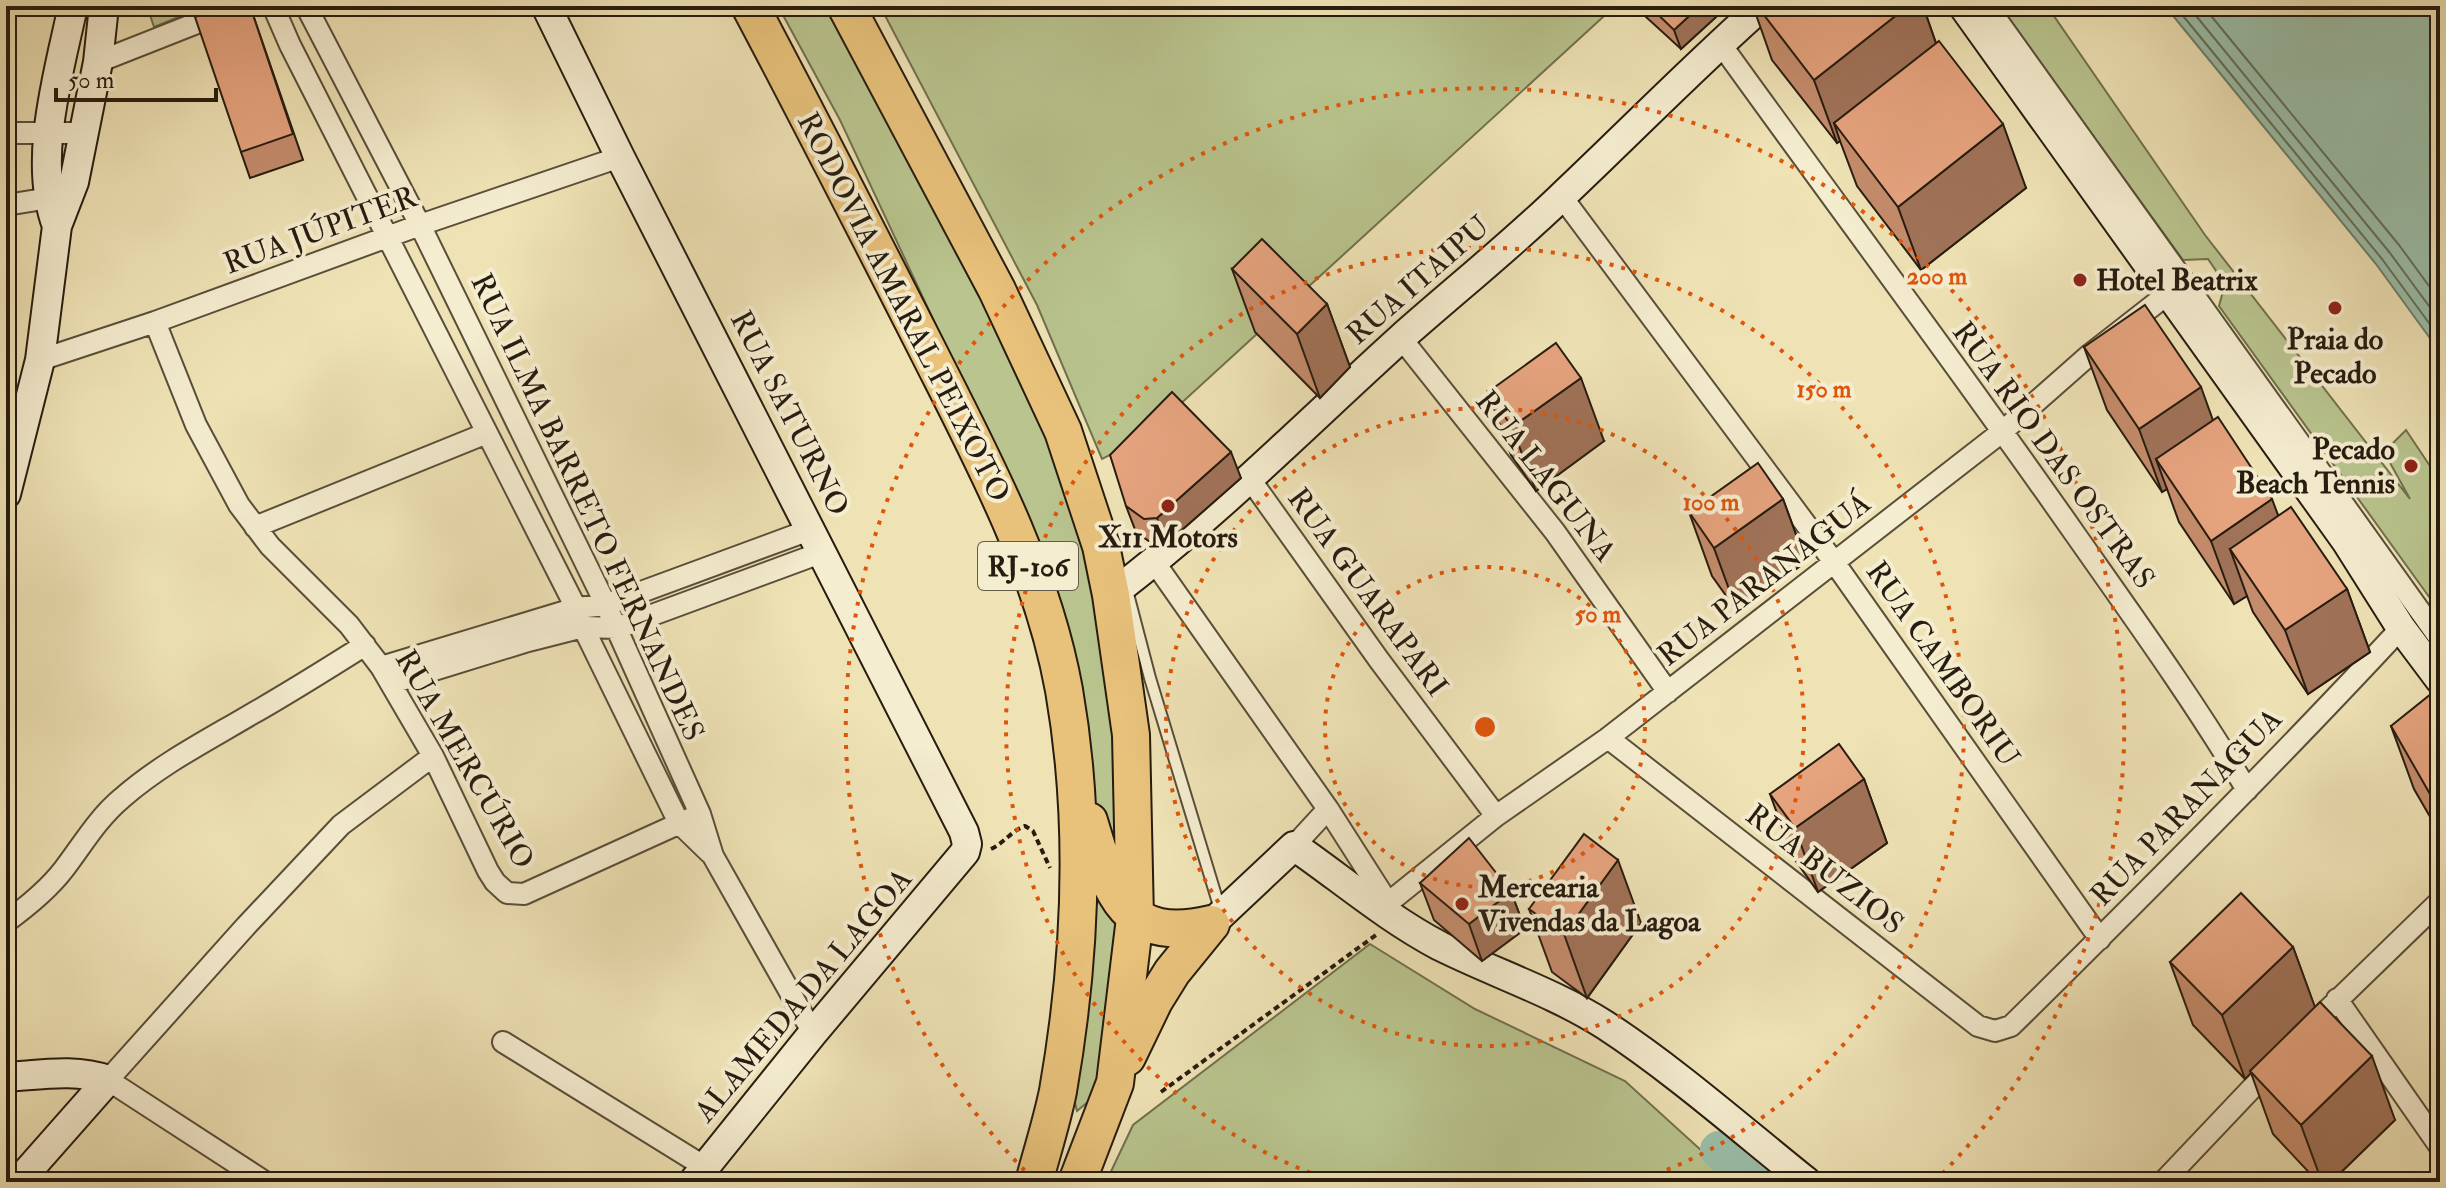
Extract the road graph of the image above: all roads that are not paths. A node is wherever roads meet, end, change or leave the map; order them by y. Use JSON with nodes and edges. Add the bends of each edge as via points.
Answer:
{"nodes":[{"id":1,"x":73,"y":6,"type":"edge"},
{"id":2,"x":104,"y":6,"type":"edge"},
{"id":3,"x":240,"y":6,"type":"edge"},
{"id":4,"x":273,"y":6,"type":"edge"},
{"id":5,"x":306,"y":6,"type":"edge"},
{"id":6,"x":546,"y":6,"type":"edge"},
{"id":7,"x":750,"y":6,"type":"edge"},
{"id":8,"x":846,"y":6,"type":"edge"},
{"id":9,"x":1762,"y":6,"type":"edge"},
{"id":10,"x":1963,"y":6,"type":"edge"},
{"id":11,"x":1987,"y":6,"type":"edge"},
{"id":12,"x":1720,"y":43,"type":"junction"},
{"id":13,"x":98,"y":62,"type":"junction"},
{"id":14,"x":47,"y":132,"type":"junction"},
{"id":15,"x":6,"y":133,"type":"edge"},
{"id":16,"x":83,"y":133,"type":"junction"},
{"id":17,"x":620,"y":157,"type":"junction"},
{"id":18,"x":59,"y":196,"type":"junction"},
{"id":19,"x":1562,"y":197,"type":"junction"},
{"id":20,"x":6,"y":205,"type":"edge"},
{"id":21,"x":420,"y":225,"type":"junction"},
{"id":22,"x":389,"y":237,"type":"junction"},
{"id":23,"x":2169,"y":293,"type":"junction"},
{"id":24,"x":155,"y":322,"type":"junction"},
{"id":25,"x":1401,"y":338,"type":"junction"},
{"id":26,"x":40,"y":360,"type":"junction"},
{"id":27,"x":2003,"y":431,"type":"junction"},
{"id":28,"x":487,"y":433,"type":"junction"},
{"id":29,"x":1250,"y":479,"type":"junction"},
{"id":30,"x":6,"y":494,"type":"edge"},
{"id":31,"x":255,"y":527,"type":"junction"},
{"id":32,"x":818,"y":541,"type":"junction"},
{"id":33,"x":1834,"y":562,"type":"junction"},
{"id":34,"x":1155,"y":563,"type":"junction"},
{"id":35,"x":1118,"y":590,"type":"junction"},
{"id":36,"x":606,"y":605,"type":"junction"},
{"id":37,"x":579,"y":618,"type":"junction"},
{"id":38,"x":617,"y":628,"type":"junction"},
{"id":39,"x":2401,"y":628,"type":"junction"},
{"id":40,"x":2440,"y":639,"type":"edge"},
{"id":41,"x":365,"y":645,"type":"junction"},
{"id":42,"x":386,"y":675,"type":"junction"},
{"id":43,"x":2440,"y":680,"type":"edge"},
{"id":44,"x":1668,"y":692,"type":"junction"},
{"id":45,"x":1608,"y":738,"type":"junction"},
{"id":46,"x":433,"y":756,"type":"junction"},
{"id":47,"x":1075,"y":773,"type":"junction"},
{"id":48,"x":2247,"y":790,"type":"junction"},
{"id":49,"x":1328,"y":809,"type":"junction"},
{"id":50,"x":700,"y":814,"type":"junction"},
{"id":51,"x":1496,"y":816,"type":"junction"},
{"id":52,"x":679,"y":823,"type":"junction"},
{"id":53,"x":1294,"y":846,"type":"junction"},
{"id":54,"x":975,"y":852,"type":"joint"},
{"id":55,"x":713,"y":856,"type":"junction"},
{"id":56,"x":2440,"y":901,"type":"edge"},
{"id":57,"x":1135,"y":918,"type":"junction"},
{"id":58,"x":1389,"y":918,"type":"junction"},
{"id":59,"x":1216,"y":919,"type":"junction"},
{"id":60,"x":6,"y":922,"type":"edge"},
{"id":61,"x":2100,"y":939,"type":"junction"},
{"id":62,"x":2337,"y":999,"type":"junction"},
{"id":63,"x":2011,"y":1026,"type":"joint"},
{"id":64,"x":813,"y":1033,"type":"junction"},
{"id":65,"x":503,"y":1042,"type":"dead end"},
{"id":66,"x":6,"y":1077,"type":"edge"},
{"id":67,"x":108,"y":1080,"type":"junction"},
{"id":68,"x":1115,"y":1083,"type":"junction"},
{"id":69,"x":2440,"y":1147,"type":"edge"},
{"id":70,"x":699,"y":1174,"type":"edge"},
{"id":71,"x":18,"y":1182,"type":"edge"},
{"id":72,"x":265,"y":1182,"type":"edge"},
{"id":73,"x":1034,"y":1182,"type":"edge"},
{"id":74,"x":1077,"y":1182,"type":"edge"},
{"id":75,"x":1807,"y":1182,"type":"edge"},
{"id":76,"x":2163,"y":1182,"type":"edge"}],
"edges":[{"from":1,"to":14,"type":"street"},
{"from":2,"to":13,"type":"street"},
{"from":3,"to":13,"type":"street"},
{"from":4,"to":22,"type":"street","name":"RUA ILMA BARRETO FERNANDES"},
{"from":5,"to":21,"type":"street","name":"RUA ILMA BARRETO FERNANDES"},
{"from":6,"to":17,"type":"street","name":"RUA SATURNO"},
{"from":7,"to":47,"type":"highway","name":"RODOVIA AMARAL PEIXOTO","number":"RJ-106","via":[[1014,527],[1049,628]]},
{"from":8,"to":35,"type":"highway","number":"RJ-106","via":[[997,290],[1063,431]]},
{"from":9,"to":12,"type":"street","name":"RUA ITAIPU"},
{"from":10,"to":23,"type":"street"},
{"from":11,"to":40,"type":"street"},
{"from":12,"to":19,"type":"street","name":"RUA ITAIPU"},
{"from":12,"to":27,"type":"street","name":"RUA RIO DAS OSTRAS"},
{"from":13,"to":16,"type":"street"},
{"from":14,"to":15,"type":"street"},
{"from":14,"to":16,"type":"street"},
{"from":14,"to":18,"type":"street"},
{"from":16,"to":18,"type":"street"},
{"from":17,"to":21,"type":"street","name":"RUA JÚPITER"},
{"from":17,"to":32,"type":"street","name":"RUA SATURNO"},
{"from":18,"to":20,"type":"street"},
{"from":18,"to":26,"type":"street"},
{"from":19,"to":25,"type":"street","name":"RUA ITAIPU"},
{"from":19,"to":33,"type":"street","name":"RUA CAMBORIU"},
{"from":21,"to":22,"type":"street","name":"RUA JÚPITER"},
{"from":21,"to":36,"type":"street","name":"RUA ILMA BARRETO FERNANDES"},
{"from":22,"to":24,"type":"street","name":"RUA JÚPITER"},
{"from":22,"to":28,"type":"street","name":"RUA ILMA BARRETO FERNANDES"},
{"from":23,"to":27,"type":"street","name":"RUA PARANAGUÁ"},
{"from":23,"to":39,"type":"street","via":[[2346,541]]},
{"from":24,"to":26,"type":"street","name":"RUA JÚPITER"},
{"from":24,"to":31,"type":"street","name":"RUA MERCÚRIO","via":[[196,425]]},
{"from":25,"to":29,"type":"street","name":"RUA ITAIPU"},
{"from":25,"to":44,"type":"street","name":"RUA LAGUNA","via":[[1555,532]]},
{"from":26,"to":30,"type":"street"},
{"from":27,"to":33,"type":"street","name":"RUA PARANAGUÁ"},
{"from":27,"to":48,"type":"street","name":"RUA RIO DAS OSTRAS","via":[[2194,704]]},
{"from":28,"to":31,"type":"street"},
{"from":28,"to":37,"type":"street","name":"RUA ILMA BARRETO FERNANDES"},
{"from":29,"to":34,"type":"street","name":"RUA ITAIPU"},
{"from":29,"to":51,"type":"street","name":"RUA GUARAPARI"},
{"from":31,"to":41,"type":"street","name":"RUA MERCÚRIO"},
{"from":32,"to":36,"type":"street"},
{"from":32,"to":38,"type":"street"},
{"from":32,"to":54,"type":"street","name":"RUA SATURNO"},
{"from":33,"to":44,"type":"street","name":"RUA PARANAGUÁ"},
{"from":33,"to":61,"type":"street","name":"RUA CAMBORIU"},
{"from":34,"to":35,"type":"street","name":"RUA ITAIPU"},
{"from":34,"to":49,"type":"street"},
{"from":35,"to":57,"type":"highway","number":"RJ-106","via":[[1131,735]]},
{"from":35,"to":59,"type":"lane","via":[[1150,678]]},
{"from":36,"to":37,"type":"street"},
{"from":36,"to":38,"type":"street","name":"RUA ILMA BARRETO FERNANDES"},
{"from":37,"to":38,"type":"street"},
{"from":37,"to":42,"type":"street"},
{"from":37,"to":52,"type":"street","name":"RUA ILMA BARRETO FERNANDES"},
{"from":38,"to":50,"type":"street","name":"RUA ILMA BARRETO FERNANDES"},
{"from":39,"to":43,"type":"street"},
{"from":39,"to":48,"type":"street","name":"RUA PARANAGUA"},
{"from":41,"to":42,"type":"street","name":"RUA MERCÚRIO"},
{"from":41,"to":60,"type":"street","via":[[147,777],[92,828],[36,899]]},
{"from":42,"to":46,"type":"street","name":"RUA MERCÚRIO"},
{"from":44,"to":45,"type":"street","name":"RUA PARANAGUÁ"},
{"from":45,"to":51,"type":"street","name":"RUA PARANAGUÁ"},
{"from":45,"to":63,"type":"street","name":"RUA BUZIOS","via":[[1978,1026],[1995,1031]]},
{"from":46,"to":52,"type":"street","name":"RUA MERCÚRIO","via":[[495,882],[507,893],[524,894]]},
{"from":46,"to":67,"type":"street","via":[[341,825]]},
{"from":47,"to":57,"type":"highway","via":[[1113,888]]},
{"from":47,"to":73,"type":"highway","name":"RODOVIA AMARAL PEIXOTO","number":"RJ-106","via":[[1079,863],[1071,1009],[1057,1094]]},
{"from":48,"to":61,"type":"street","name":"RUA PARANAGUA"},
{"from":49,"to":53,"type":"street"},
{"from":49,"to":58,"type":"street"},
{"from":50,"to":52,"type":"street"},
{"from":50,"to":55,"type":"street","name":"RUA ILMA BARRETO FERNANDES"},
{"from":51,"to":58,"type":"street","name":"RUA PARANAGUÁ"},
{"from":52,"to":55,"type":"street","name":"RUA ILMA BARRETO FERNANDES"},
{"from":53,"to":58,"type":"street"},
{"from":53,"to":59,"type":"street"},
{"from":54,"to":64,"type":"street","name":"ALAMEDA DA LAGOA"},
{"from":55,"to":64,"type":"street","name":"RUA ILMA BARRETO FERNANDES"},
{"from":56,"to":62,"type":"street"},
{"from":57,"to":59,"type":"highway","via":[[1171,929]]},
{"from":57,"to":68,"type":"highway","number":"RJ-106"},
{"from":58,"to":75,"type":"street","via":[[1601,1023]]},
{"from":59,"to":68,"type":"highway","via":[[1154,1001]]},
{"from":61,"to":63,"type":"street","name":"RUA PARANAGUA"},
{"from":62,"to":69,"type":"street"},
{"from":62,"to":76,"type":"street"},
{"from":64,"to":70,"type":"street","name":"ALAMEDA DA LAGOA"},
{"from":65,"to":70,"type":"street"},
{"from":66,"to":67,"type":"street","via":[[70,1073]]},
{"from":67,"to":71,"type":"street"},
{"from":67,"to":72,"type":"street"},
{"from":68,"to":74,"type":"highway","number":"RJ-106"}]}
